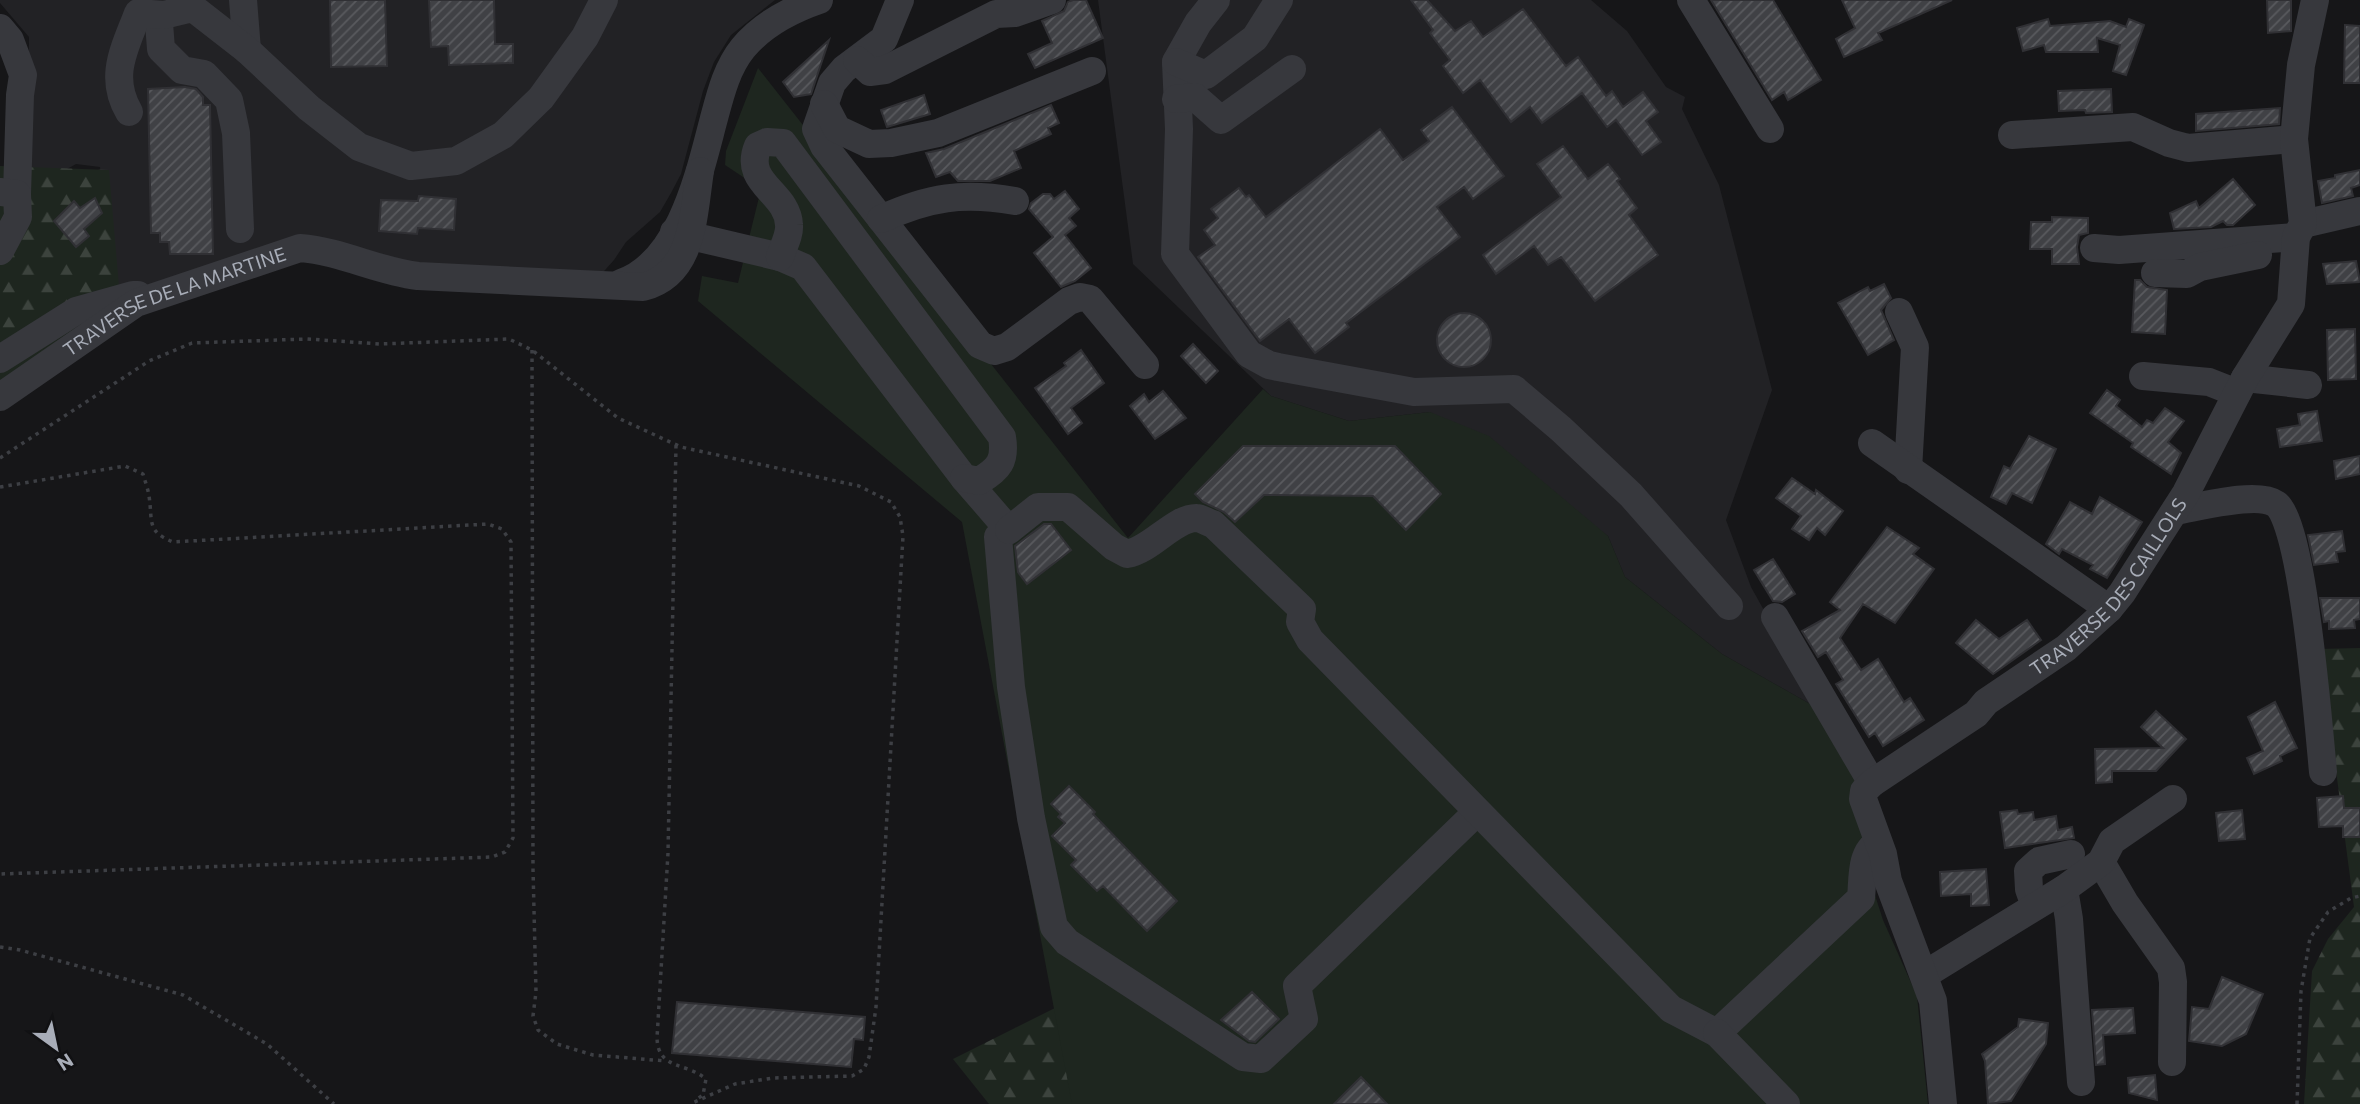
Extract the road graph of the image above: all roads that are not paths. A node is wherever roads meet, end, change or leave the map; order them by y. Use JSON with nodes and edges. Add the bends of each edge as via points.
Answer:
{"nodes":[{"id":1,"x":243,"y":0,"type":"edge"},
{"id":2,"x":604,"y":0,"type":"edge"},
{"id":3,"x":819,"y":0,"type":"edge"},
{"id":4,"x":900,"y":0,"type":"edge"},
{"id":5,"x":1052,"y":0,"type":"edge"},
{"id":6,"x":1216,"y":0,"type":"edge"},
{"id":7,"x":1279,"y":0,"type":"edge"},
{"id":8,"x":1692,"y":0,"type":"edge"},
{"id":9,"x":2315,"y":0,"type":"edge"},
{"id":10,"x":181,"y":8,"type":"edge"},
{"id":11,"x":0,"y":28,"type":"edge"},
{"id":12,"x":247,"y":50,"type":"junction"},
{"id":13,"x":857,"y":60,"type":"junction"},
{"id":14,"x":1176,"y":62,"type":"junction"},
{"id":15,"x":1292,"y":69,"type":"dead end"},
{"id":16,"x":1092,"y":71,"type":"dead end"},
{"id":17,"x":1176,"y":99,"type":"junction"},
{"id":18,"x":824,"y":104,"type":"junction"},
{"id":19,"x":129,"y":112,"type":"dead end"},
{"id":20,"x":1770,"y":129,"type":"dead end"},
{"id":21,"x":2012,"y":135,"type":"dead end"},
{"id":22,"x":2294,"y":139,"type":"junction"},
{"id":23,"x":8,"y":193,"type":"edge"},
{"id":24,"x":1015,"y":201,"type":"dead end"},
{"id":25,"x":2360,"y":211,"type":"edge"},
{"id":26,"x":881,"y":219,"type":"junction"},
{"id":27,"x":240,"y":229,"type":"dead end"},
{"id":28,"x":682,"y":234,"type":"junction"},
{"id":29,"x":2298,"y":236,"type":"junction"},
{"id":30,"x":2094,"y":248,"type":"dead end"},
{"id":31,"x":0,"y":251,"type":"edge"},
{"id":32,"x":780,"y":257,"type":"junction"},
{"id":33,"x":2155,"y":273,"type":"dead end"},
{"id":34,"x":152,"y":297,"type":"junction"},
{"id":35,"x":1899,"y":312,"type":"dead end"},
{"id":36,"x":0,"y":359,"type":"edge"},
{"id":37,"x":1145,"y":365,"type":"dead end"},
{"id":38,"x":2143,"y":376,"type":"dead end"},
{"id":39,"x":2308,"y":385,"type":"dead end"},
{"id":40,"x":2241,"y":386,"type":"junction"},
{"id":41,"x":0,"y":397,"type":"edge"},
{"id":42,"x":1872,"y":443,"type":"dead end"},
{"id":43,"x":1908,"y":470,"type":"junction"},
{"id":44,"x":964,"y":478,"type":"junction"},
{"id":45,"x":2176,"y":511,"type":"junction"},
{"id":46,"x":1009,"y":530,"type":"junction"},
{"id":47,"x":1729,"y":606,"type":"dead end"},
{"id":48,"x":2109,"y":609,"type":"junction"},
{"id":49,"x":1775,"y":617,"type":"dead end"},
{"id":50,"x":2323,"y":772,"type":"dead end"},
{"id":51,"x":1872,"y":783,"type":"junction"},
{"id":52,"x":2173,"y":799,"type":"dead end"},
{"id":53,"x":1477,"y":812,"type":"junction"},
{"id":54,"x":1878,"y":843,"type":"junction"},
{"id":55,"x":2071,"y":855,"type":"dead end"},
{"id":56,"x":2101,"y":862,"type":"junction"},
{"id":57,"x":2064,"y":889,"type":"junction"},
{"id":58,"x":2035,"y":906,"type":"junction"},
{"id":59,"x":1924,"y":975,"type":"junction"},
{"id":60,"x":1717,"y":1033,"type":"junction"},
{"id":61,"x":2172,"y":1062,"type":"dead end"},
{"id":62,"x":2081,"y":1082,"type":"dead end"},
{"id":63,"x":1786,"y":1104,"type":"edge"},
{"id":64,"x":1943,"y":1104,"type":"edge"}],
"edges":[{"from":1,"to":12,"type":"street"},
{"from":2,"to":12,"type":"street","via":[[585,37],[541,99],[503,135],[456,161],[411,166],[359,147]]},
{"from":3,"to":28,"type":"street","name":"TRAVERSE DE LA MARTINE","via":[[773,21],[743,48],[724,82]]},
{"from":4,"to":13,"type":"street","via":[[884,39]]},
{"from":5,"to":13,"type":"street","via":[[1015,13],[996,14],[885,70],[870,72]]},
{"from":6,"to":14,"type":"street"},
{"from":7,"to":14,"type":"street","via":[[1255,37],[1206,75]]},
{"from":8,"to":20,"type":"street"},
{"from":9,"to":22,"type":"street","name":"TRAVERSE DES CAILLOLS","via":[[2301,65]]},
{"from":10,"to":12,"type":"street"},
{"from":10,"to":19,"type":"street","via":[[138,13],[118,68],[120,97]]},
{"from":10,"to":27,"type":"street","via":[[159,23],[161,49],[183,69],[204,74],[229,100],[236,133]]},
{"from":11,"to":23,"type":"street","via":[[10,40],[23,75]]},
{"from":13,"to":18,"type":"street","via":[[832,83]]},
{"from":14,"to":17,"type":"street"},
{"from":15,"to":17,"type":"street","via":[[1221,120],[1195,97]]},
{"from":16,"to":18,"type":"street","via":[[938,133],[891,143],[869,144],[837,129]]},
{"from":17,"to":47,"type":"street","via":[[1175,254],[1249,354],[1269,365],[1414,391],[1514,389],[1631,495]]},
{"from":18,"to":26,"type":"street","via":[[816,130]]},
{"from":21,"to":22,"type":"street","via":[[2133,127],[2188,148]]},
{"from":22,"to":29,"type":"street","name":"TRAVERSE DES CAILLOLS"},
{"from":23,"to":31,"type":"street","via":[[18,217]]},
{"from":24,"to":26,"type":"street","via":[[962,195],[910,206]]},
{"from":25,"to":29,"type":"street"},
{"from":26,"to":37,"type":"street","via":[[981,345],[994,351],[1007,347],[1069,300],[1080,297],[1090,299]]},
{"from":28,"to":32,"type":"street"},
{"from":28,"to":34,"type":"street","name":"TRAVERSE DE LA MARTINE","via":[[635,278],[613,285],[399,274],[324,250],[300,248]]},
{"from":29,"to":30,"type":"street"},
{"from":29,"to":33,"type":"street","via":[[2179,275]]},
{"from":29,"to":40,"type":"street","name":"TRAVERSE DES CAILLOLS","via":[[2291,304]]},
{"from":32,"to":44,"type":"street","via":[[803,267]]},
{"from":32,"to":44,"type":"street","via":[[790,226],[787,215],[752,159],[758,146],[767,142],[783,143],[1002,437],[1005,452],[995,471],[979,481]]},
{"from":34,"to":36,"type":"street","via":[[133,295],[76,311]]},
{"from":34,"to":41,"type":"street","name":"TRAVERSE DE LA MARTINE","via":[[136,303]]},
{"from":35,"to":43,"type":"street","via":[[1915,347]]},
{"from":38,"to":40,"type":"street"},
{"from":39,"to":40,"type":"street"},
{"from":40,"to":45,"type":"street","name":"TRAVERSE DES CAILLOLS"},
{"from":42,"to":43,"type":"street"},
{"from":43,"to":48,"type":"street"},
{"from":44,"to":46,"type":"street"},
{"from":45,"to":48,"type":"street","name":"TRAVERSE DES CAILLOLS"},
{"from":45,"to":50,"type":"street","via":[[2257,498],[2276,504],[2285,514],[2303,589]]},
{"from":46,"to":53,"type":"street","via":[[1038,507],[1068,507],[1127,554],[1140,552],[1181,523],[1197,518],[1213,524],[1302,609],[1300,622],[1310,640]]},
{"from":46,"to":53,"type":"street","via":[[998,537],[1011,687],[1054,927],[1067,942],[1243,1057],[1261,1059],[1304,1020],[1297,986]]},
{"from":48,"to":51,"type":"street","name":"TRAVERSE DES CAILLOLS","via":[[2066,648]]},
{"from":49,"to":51,"type":"street"},
{"from":51,"to":54,"type":"street","via":[[1863,799]]},
{"from":52,"to":56,"type":"street","via":[[2112,841]]},
{"from":53,"to":60,"type":"street","via":[[1671,1009]]},
{"from":54,"to":59,"type":"street"},
{"from":54,"to":60,"type":"street","via":[[1866,855],[1861,898]]},
{"from":55,"to":58,"type":"street","via":[[2039,861],[2028,871]]},
{"from":56,"to":57,"type":"street"},
{"from":56,"to":61,"type":"street","via":[[2171,968]]},
{"from":57,"to":58,"type":"street"},
{"from":57,"to":62,"type":"street"},
{"from":58,"to":59,"type":"street"},
{"from":59,"to":64,"type":"street","via":[[1933,1001]]},
{"from":60,"to":63,"type":"street"}]}
